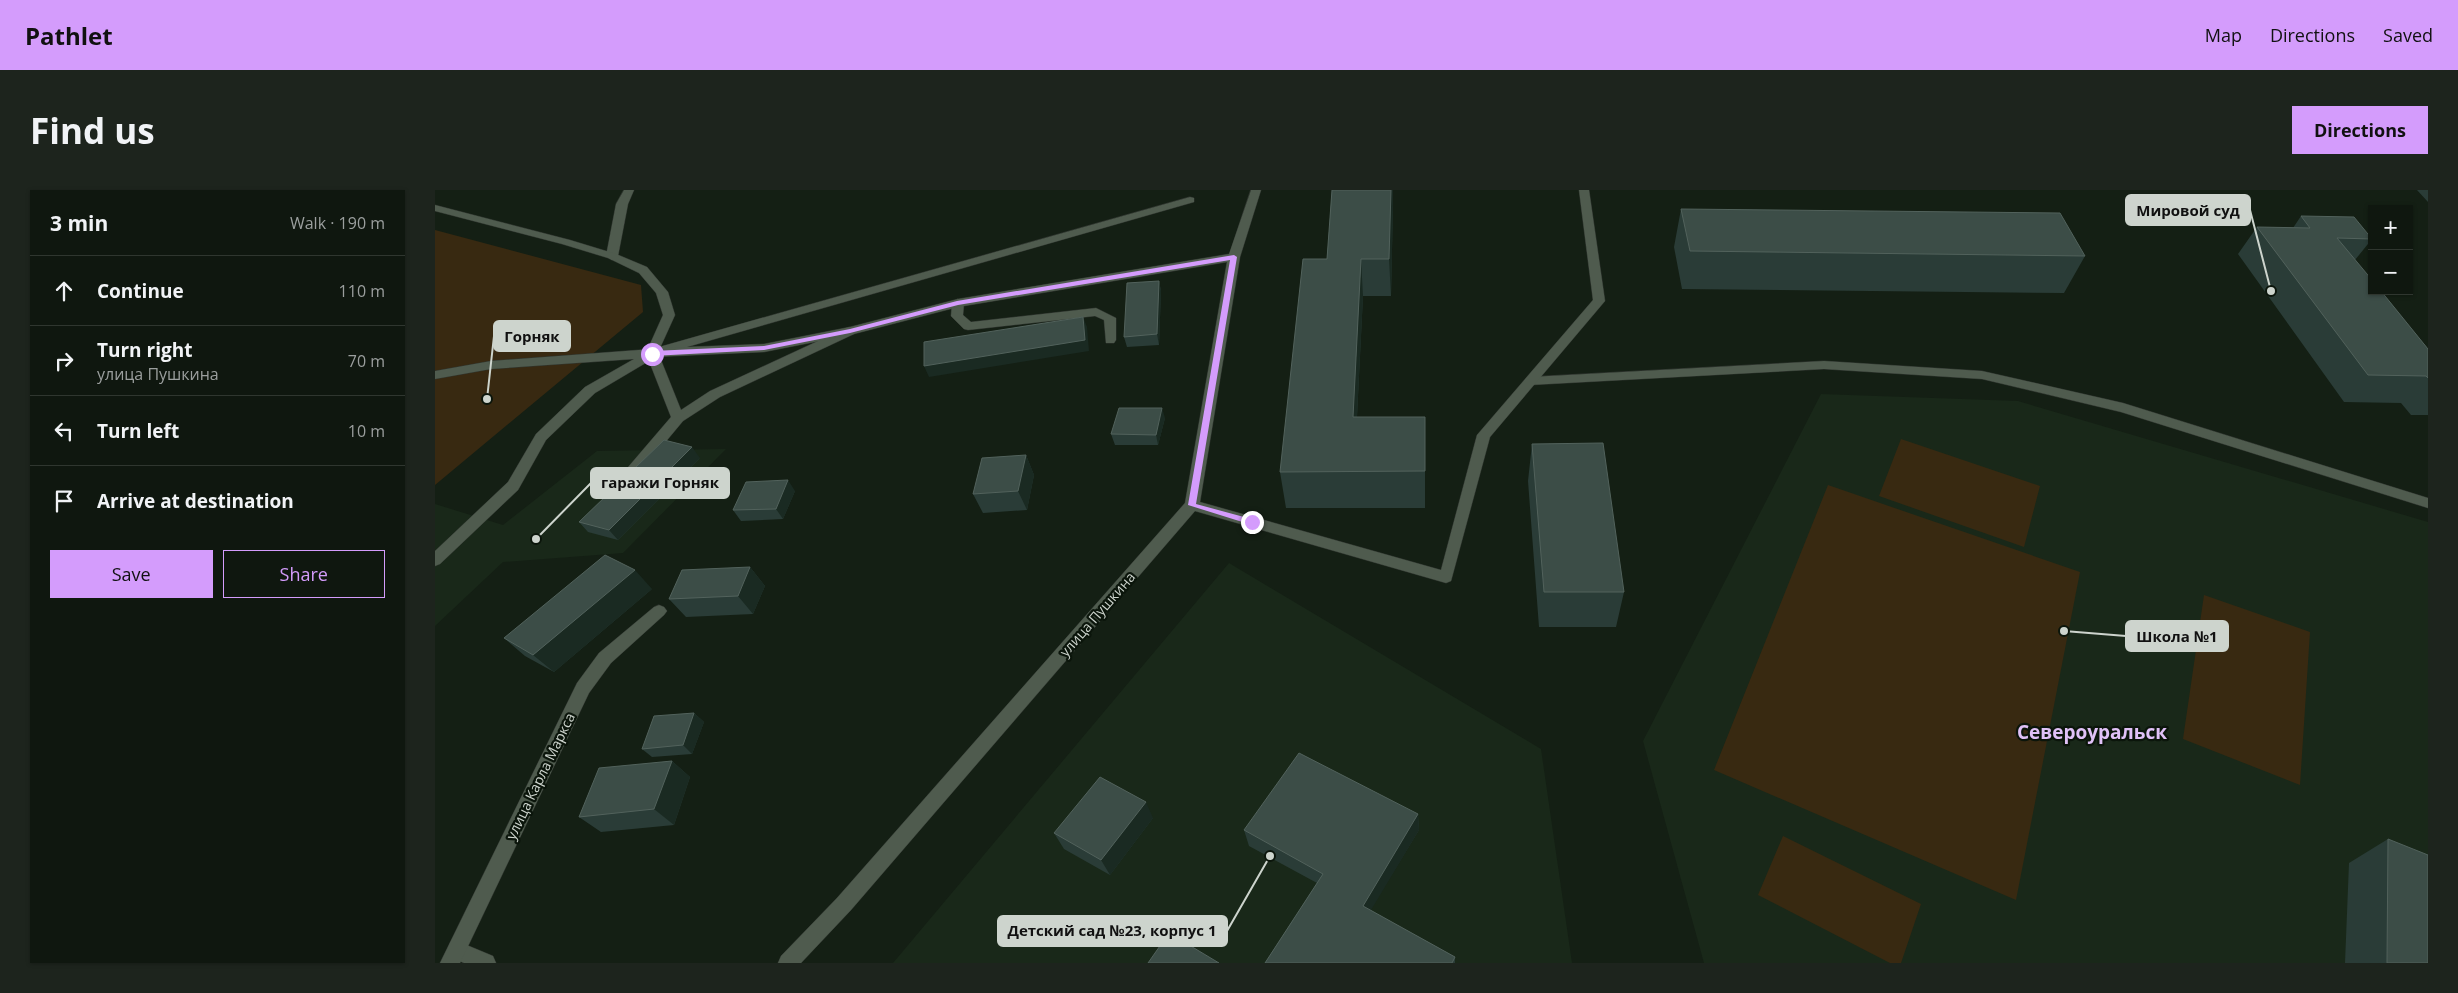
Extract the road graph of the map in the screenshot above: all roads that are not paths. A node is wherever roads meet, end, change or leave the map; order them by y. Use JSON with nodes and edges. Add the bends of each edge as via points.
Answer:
{"nodes":[{"id":1,"x":629,"y":190,"type":"edge"},
{"id":2,"x":1256,"y":190,"type":"edge"},
{"id":3,"x":1584,"y":190,"type":"edge"},
{"id":4,"x":1190,"y":200,"type":"dead end"},
{"id":5,"x":435,"y":208,"type":"edge"},
{"id":6,"x":612,"y":256,"type":"junction"},
{"id":7,"x":1234,"y":257,"type":"junction"},
{"id":8,"x":957,"y":303,"type":"junction"},
{"id":9,"x":850,"y":331,"type":"junction"},
{"id":10,"x":1110,"y":340,"type":"dead end"},
{"id":11,"x":652,"y":354,"type":"junction"},
{"id":12,"x":435,"y":375,"type":"edge"},
{"id":13,"x":1530,"y":381,"type":"junction"},
{"id":14,"x":678,"y":418,"type":"junction"},
{"id":15,"x":621,"y":484,"type":"edge"},
{"id":16,"x":2428,"y":503,"type":"edge"},
{"id":17,"x":1192,"y":505,"type":"junction"},
{"id":18,"x":435,"y":560,"type":"edge"},
{"id":19,"x":659,"y":611,"type":"dead end"},
{"id":20,"x":453,"y":956,"type":"edge"},
{"id":21,"x":486,"y":963,"type":"edge"},
{"id":22,"x":788,"y":963,"type":"edge"}],
"edges":[{"from":1,"to":6,"type":"street","via":[[622,204]]},
{"from":2,"to":7,"type":"street"},
{"from":3,"to":13,"type":"street","via":[[1599,301]]},
{"from":4,"to":11,"type":"street"},
{"from":5,"to":6,"type":"street"},
{"from":6,"to":11,"type":"street","via":[[643,270],[662,292],[669,315]]},
{"from":7,"to":8,"type":"street"},
{"from":7,"to":17,"type":"street"},
{"from":8,"to":9,"type":"street"},
{"from":8,"to":10,"type":"street","via":[[957,316],[968,326],[1096,312],[1110,318]]},
{"from":9,"to":11,"type":"street","via":[[764,348]]},
{"from":9,"to":14,"type":"street","via":[[715,394]]},
{"from":11,"to":12,"type":"street","via":[[491,365]]},
{"from":11,"to":14,"type":"street"},
{"from":11,"to":18,"type":"street","via":[[590,390],[541,436],[513,486]]},
{"from":13,"to":16,"type":"street","via":[[1824,365],[1982,375],[2123,408]]},
{"from":13,"to":17,"type":"street","via":[[1485,435],[1446,577]]},
{"from":14,"to":15,"type":"street"},
{"from":17,"to":22,"type":"street","name":"улица Пушкина"},
{"from":19,"to":20,"type":"street","name":"улица Карла Маркса","via":[[605,658],[583,688]]},
{"from":20,"to":21,"type":"street"}]}
